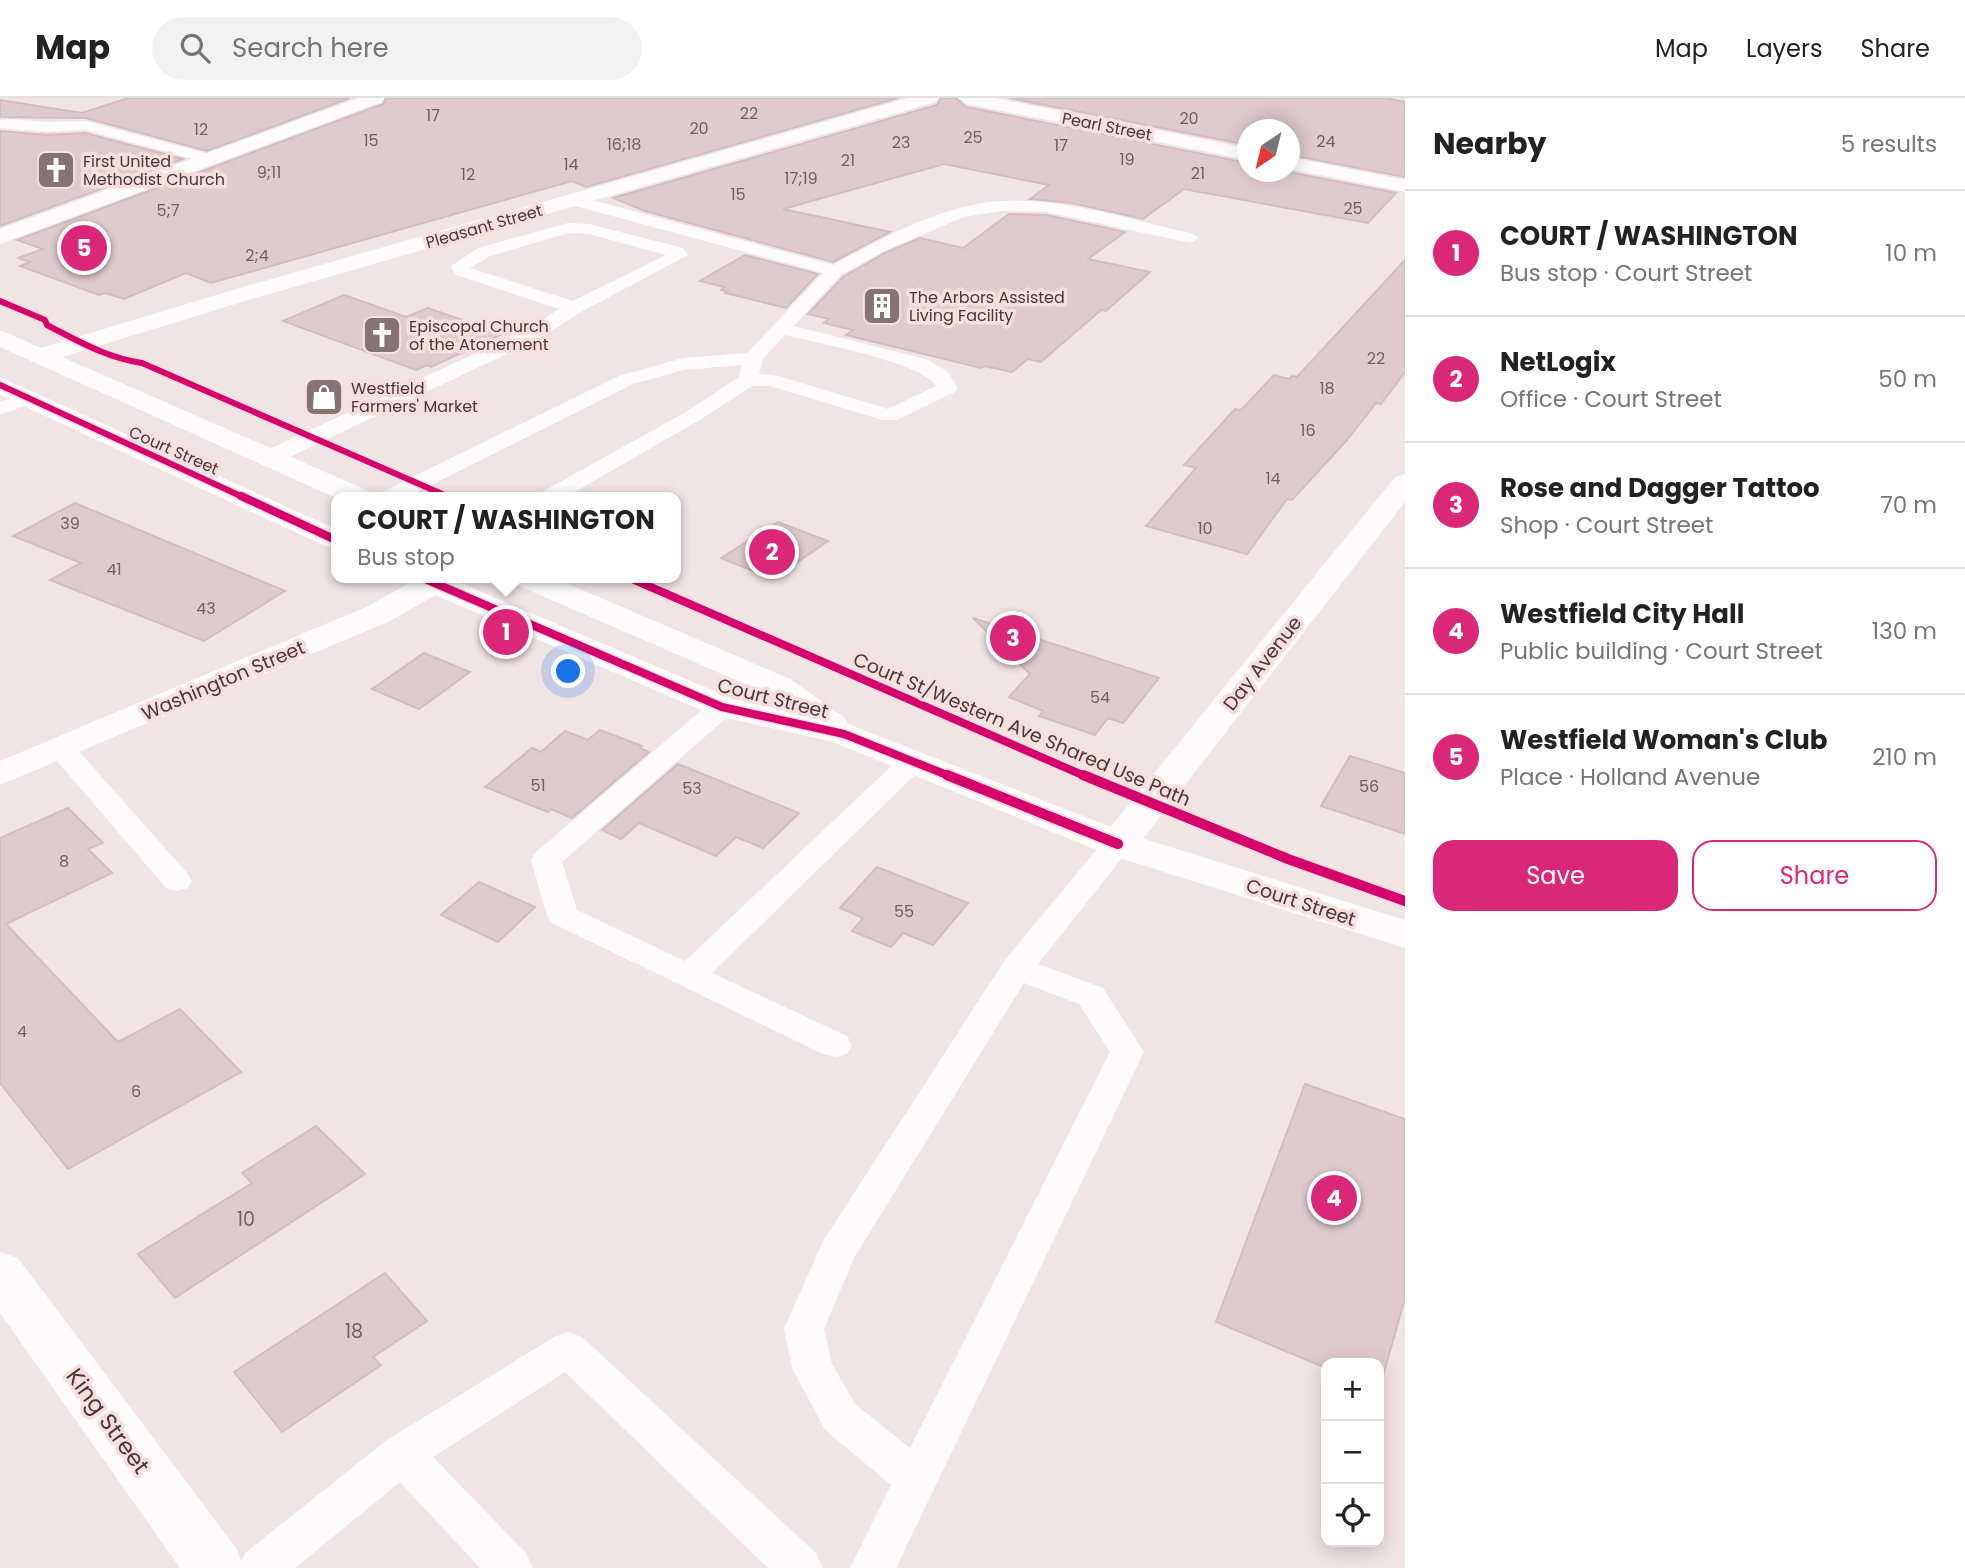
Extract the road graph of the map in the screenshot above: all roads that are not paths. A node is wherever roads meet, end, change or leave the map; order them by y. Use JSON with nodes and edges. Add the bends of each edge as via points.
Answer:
{"nodes":[{"id":1,"x":375,"y":98,"type":"edge"},
{"id":2,"x":929,"y":98,"type":"edge"},
{"id":3,"x":967,"y":98,"type":"edge"},
{"id":4,"x":0,"y":124,"type":"edge"},
{"id":5,"x":1237,"y":152,"type":"edge"},
{"id":6,"x":211,"y":159,"type":"junction"},
{"id":7,"x":1300,"y":165,"type":"edge"},
{"id":8,"x":1405,"y":186,"type":"edge"},
{"id":9,"x":574,"y":200,"type":"junction"},
{"id":10,"x":539,"y":210,"type":"junction"},
{"id":11,"x":568,"y":228,"type":"junction"},
{"id":12,"x":471,"y":230,"type":"junction"},
{"id":13,"x":0,"y":236,"type":"edge"},
{"id":14,"x":1190,"y":239,"type":"dead end"},
{"id":15,"x":505,"y":246,"type":"junction"},
{"id":16,"x":835,"y":271,"type":"junction"},
{"id":17,"x":574,"y":308,"type":"junction"},
{"id":18,"x":781,"y":328,"type":"junction"},
{"id":19,"x":0,"y":338,"type":"edge"},
{"id":20,"x":40,"y":356,"type":"junction"},
{"id":21,"x":753,"y":358,"type":"junction"},
{"id":22,"x":0,"y":369,"type":"edge"},
{"id":23,"x":748,"y":380,"type":"junction"},
{"id":24,"x":0,"y":385,"type":"edge"},
{"id":25,"x":28,"y":398,"type":"junction"},
{"id":26,"x":0,"y":409,"type":"edge"},
{"id":27,"x":238,"y":442,"type":"junction"},
{"id":28,"x":271,"y":457,"type":"junction"},
{"id":29,"x":182,"y":469,"type":"junction"},
{"id":30,"x":1405,"y":483,"type":"edge"},
{"id":31,"x":348,"y":492,"type":"edge"},
{"id":32,"x":400,"y":492,"type":"edge"},
{"id":33,"x":559,"y":492,"type":"edge"},
{"id":34,"x":331,"y":538,"type":"edge"},
{"id":35,"x":427,"y":583,"type":"edge"},
{"id":36,"x":442,"y":583,"type":"edge"},
{"id":37,"x":540,"y":583,"type":"edge"},
{"id":38,"x":722,"y":707,"type":"junction"},
{"id":39,"x":844,"y":734,"type":"junction"},
{"id":40,"x":61,"y":748,"type":"junction"},
{"id":41,"x":913,"y":761,"type":"junction"},
{"id":42,"x":0,"y":774,"type":"edge"},
{"id":43,"x":1118,"y":844,"type":"junction"},
{"id":44,"x":177,"y":881,"type":"dead end"},
{"id":45,"x":1405,"y":934,"type":"edge"},
{"id":46,"x":1017,"y":968,"type":"junction"},
{"id":47,"x":689,"y":976,"type":"junction"},
{"id":48,"x":835,"y":1045,"type":"dead end"},
{"id":49,"x":0,"y":1273,"type":"edge"},
{"id":50,"x":401,"y":1454,"type":"junction"},
{"id":51,"x":917,"y":1479,"type":"junction"},
{"id":52,"x":215,"y":1568,"type":"edge"},
{"id":53,"x":261,"y":1568,"type":"edge"},
{"id":54,"x":510,"y":1568,"type":"edge"},
{"id":55,"x":800,"y":1568,"type":"edge"},
{"id":56,"x":873,"y":1568,"type":"edge"}],
"edges":[{"from":1,"to":6,"type":"street"},
{"from":2,"to":9,"type":"street","name":"Pleasant Street"},
{"from":3,"to":5,"type":"street","name":"Pearl Street"},
{"from":4,"to":6,"type":"lane","via":[[85,125]]},
{"from":6,"to":13,"type":"street"},
{"from":7,"to":8,"type":"street"},
{"from":9,"to":10,"type":"street","name":"Pleasant Street"},
{"from":9,"to":16,"type":"lane"},
{"from":10,"to":11,"type":"lane"},
{"from":10,"to":12,"type":"street","name":"Pleasant Street"},
{"from":11,"to":15,"type":"lane"},
{"from":11,"to":17,"type":"lane","via":[[589,229],[679,255]]},
{"from":12,"to":15,"type":"lane"},
{"from":12,"to":20,"type":"street","name":"Pleasant Street"},
{"from":14,"to":16,"type":"lane","via":[[1047,207],[1001,206],[926,226]]},
{"from":15,"to":17,"type":"lane","via":[[484,252],[460,266],[462,271]]},
{"from":16,"to":18,"type":"lane"},
{"from":17,"to":28,"type":"lane","via":[[537,332]]},
{"from":18,"to":21,"type":"lane"},
{"from":18,"to":23,"type":"lane","via":[[919,363],[940,375],[948,388],[890,416],[771,380]]},
{"from":19,"to":20,"type":"street","name":"Court Street"},
{"from":20,"to":22,"type":"street","name":"Pleasant Street"},
{"from":20,"to":27,"type":"street","name":"Court Street"},
{"from":21,"to":23,"type":"lane"},
{"from":21,"to":32,"type":"lane","via":[[682,364],[626,380]]},
{"from":23,"to":33,"type":"lane"},
{"from":24,"to":25,"type":"street","name":"Court Street"},
{"from":25,"to":26,"type":"lane"},
{"from":25,"to":29,"type":"street","name":"Court Street"},
{"from":27,"to":28,"type":"street","name":"Court Street"},
{"from":27,"to":29,"type":"street"},
{"from":28,"to":31,"type":"street","name":"Court Street"},
{"from":29,"to":34,"type":"street","name":"Court Street"},
{"from":30,"to":43,"type":"street","name":"Day Avenue"},
{"from":35,"to":40,"type":"street","name":"Washington Street","via":[[378,614]]},
{"from":36,"to":38,"type":"street","name":"Court Street"},
{"from":37,"to":39,"type":"street","name":"Court Street","via":[[778,686]]},
{"from":38,"to":39,"type":"street","name":"Court Street"},
{"from":38,"to":47,"type":"lane","via":[[546,860],[563,916]]},
{"from":39,"to":41,"type":"street","name":"Court Street"},
{"from":40,"to":42,"type":"street","name":"Washington Street"},
{"from":40,"to":44,"type":"lane"},
{"from":41,"to":43,"type":"street","name":"Court Street"},
{"from":41,"to":47,"type":"lane"},
{"from":43,"to":45,"type":"street","name":"Court Street"},
{"from":43,"to":46,"type":"lane"},
{"from":46,"to":51,"type":"lane","via":[[837,1252],[804,1329],[812,1368],[841,1417]]},
{"from":46,"to":51,"type":"lane","via":[[1091,996],[1128,1052]]},
{"from":47,"to":48,"type":"lane"},
{"from":49,"to":52,"type":"street","name":"King Street"},
{"from":50,"to":53,"type":"lane"},
{"from":50,"to":54,"type":"lane"},
{"from":50,"to":55,"type":"lane","via":[[568,1349]]},
{"from":51,"to":56,"type":"lane"}]}
